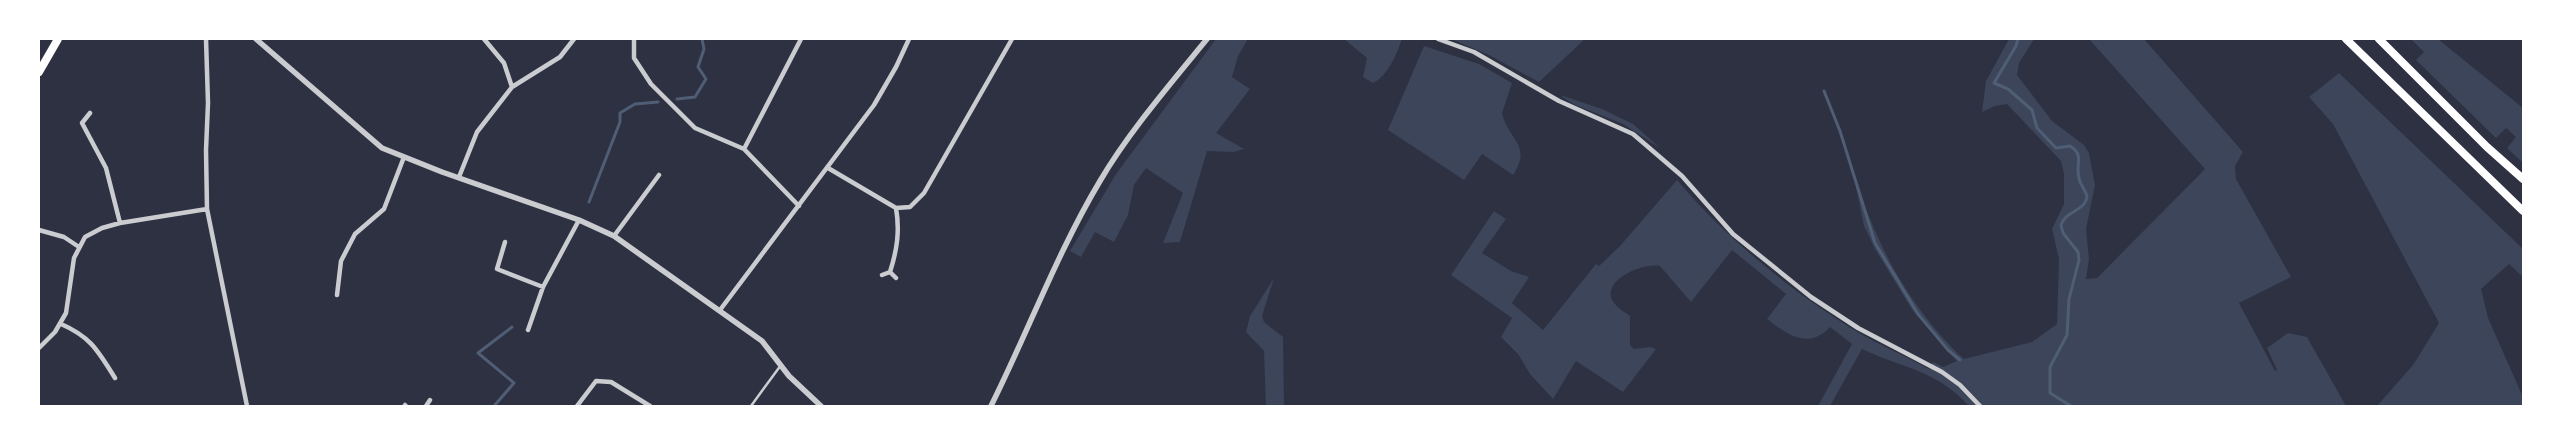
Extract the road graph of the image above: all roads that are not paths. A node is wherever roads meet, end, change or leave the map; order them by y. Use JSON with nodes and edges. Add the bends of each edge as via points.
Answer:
{"nodes":[{"id":1,"x":58,"y":39,"type":"edge"},
{"id":2,"x":206,"y":39,"type":"edge"},
{"id":3,"x":256,"y":39,"type":"edge"},
{"id":4,"x":484,"y":39,"type":"edge"},
{"id":5,"x":574,"y":39,"type":"edge"},
{"id":6,"x":634,"y":39,"type":"edge"},
{"id":7,"x":801,"y":39,"type":"edge"},
{"id":8,"x":908,"y":39,"type":"edge"},
{"id":9,"x":1012,"y":39,"type":"edge"},
{"id":10,"x":1206,"y":39,"type":"edge"},
{"id":11,"x":1438,"y":39,"type":"edge"},
{"id":12,"x":2346,"y":39,"type":"edge"},
{"id":13,"x":2379,"y":39,"type":"edge"},
{"id":14,"x":39,"y":72,"type":"edge"},
{"id":15,"x":512,"y":87,"type":"junction"},
{"id":16,"x":90,"y":113,"type":"dead end"},
{"id":17,"x":744,"y":149,"type":"junction"},
{"id":18,"x":404,"y":157,"type":"junction"},
{"id":19,"x":828,"y":168,"type":"junction"},
{"id":20,"x":659,"y":175,"type":"dead end"},
{"id":21,"x":459,"y":177,"type":"junction"},
{"id":22,"x":2523,"y":179,"type":"edge"},
{"id":23,"x":799,"y":206,"type":"junction"},
{"id":24,"x":896,"y":208,"type":"junction"},
{"id":25,"x":206,"y":209,"type":"junction"},
{"id":26,"x":2523,"y":211,"type":"edge"},
{"id":27,"x":579,"y":220,"type":"junction"},
{"id":28,"x":120,"y":223,"type":"junction"},
{"id":29,"x":39,"y":230,"type":"edge"},
{"id":30,"x":614,"y":236,"type":"junction"},
{"id":31,"x":505,"y":242,"type":"dead end"},
{"id":32,"x":79,"y":247,"type":"junction"},
{"id":33,"x":890,"y":272,"type":"junction"},
{"id":34,"x":882,"y":275,"type":"dead end"},
{"id":35,"x":896,"y":278,"type":"dead end"},
{"id":36,"x":543,"y":287,"type":"junction"},
{"id":37,"x":337,"y":295,"type":"dead end"},
{"id":38,"x":720,"y":310,"type":"junction"},
{"id":39,"x":61,"y":324,"type":"junction"},
{"id":40,"x":528,"y":330,"type":"dead end"},
{"id":41,"x":39,"y":348,"type":"edge"},
{"id":42,"x":781,"y":366,"type":"junction"},
{"id":43,"x":116,"y":378,"type":"dead end"},
{"id":44,"x":430,"y":400,"type":"dead end"},
{"id":45,"x":247,"y":406,"type":"edge"},
{"id":46,"x":426,"y":406,"type":"edge"},
{"id":47,"x":577,"y":406,"type":"edge"},
{"id":48,"x":650,"y":406,"type":"edge"},
{"id":49,"x":751,"y":406,"type":"edge"},
{"id":50,"x":821,"y":406,"type":"edge"},
{"id":51,"x":991,"y":406,"type":"edge"},
{"id":52,"x":1980,"y":406,"type":"edge"}],
"edges":[{"from":1,"to":14,"type":"highway"},
{"from":2,"to":25,"type":"street"},
{"from":3,"to":18,"type":"street","via":[[382,148]]},
{"from":4,"to":15,"type":"street","via":[[504,62]]},
{"from":5,"to":15,"type":"street","via":[[560,57]]},
{"from":6,"to":17,"type":"street","via":[[634,58],[651,84],[695,128]]},
{"from":7,"to":17,"type":"street"},
{"from":8,"to":19,"type":"street","via":[[874,104]]},
{"from":9,"to":24,"type":"street","via":[[924,193],[910,206]]},
{"from":10,"to":51,"type":"street","via":[[1100,180],[1053,270]]},
{"from":11,"to":52,"type":"street","via":[[1474,52],[1560,101],[1633,134],[1682,176],[1733,234],[1806,293],[1858,328],[1942,372]]},
{"from":12,"to":26,"type":"highway"},
{"from":13,"to":22,"type":"highway"},
{"from":15,"to":21,"type":"street","via":[[477,132]]},
{"from":16,"to":28,"type":"street","via":[[82,123],[106,168]]},
{"from":17,"to":23,"type":"street"},
{"from":18,"to":21,"type":"street"},
{"from":18,"to":37,"type":"street","via":[[384,209],[355,234],[340,261]]},
{"from":19,"to":23,"type":"street"},
{"from":19,"to":24,"type":"street"},
{"from":20,"to":30,"type":"street"},
{"from":21,"to":27,"type":"street"},
{"from":23,"to":38,"type":"street"},
{"from":24,"to":33,"type":"street","via":[[899,226]]},
{"from":25,"to":28,"type":"street"},
{"from":25,"to":45,"type":"street"},
{"from":27,"to":30,"type":"street"},
{"from":27,"to":36,"type":"street"},
{"from":28,"to":32,"type":"street","via":[[85,237]]},
{"from":29,"to":32,"type":"street"},
{"from":30,"to":38,"type":"street"},
{"from":31,"to":36,"type":"street","via":[[497,269]]},
{"from":32,"to":39,"type":"street"},
{"from":33,"to":34,"type":"street"},
{"from":33,"to":35,"type":"street"},
{"from":36,"to":40,"type":"street"},
{"from":38,"to":42,"type":"street","via":[[762,342]]},
{"from":39,"to":41,"type":"street"},
{"from":39,"to":43,"type":"street","via":[[88,339]]},
{"from":42,"to":49,"type":"lane"},
{"from":42,"to":50,"type":"street"},
{"from":44,"to":46,"type":"street"},
{"from":47,"to":48,"type":"street","via":[[596,382],[611,382]]}]}
